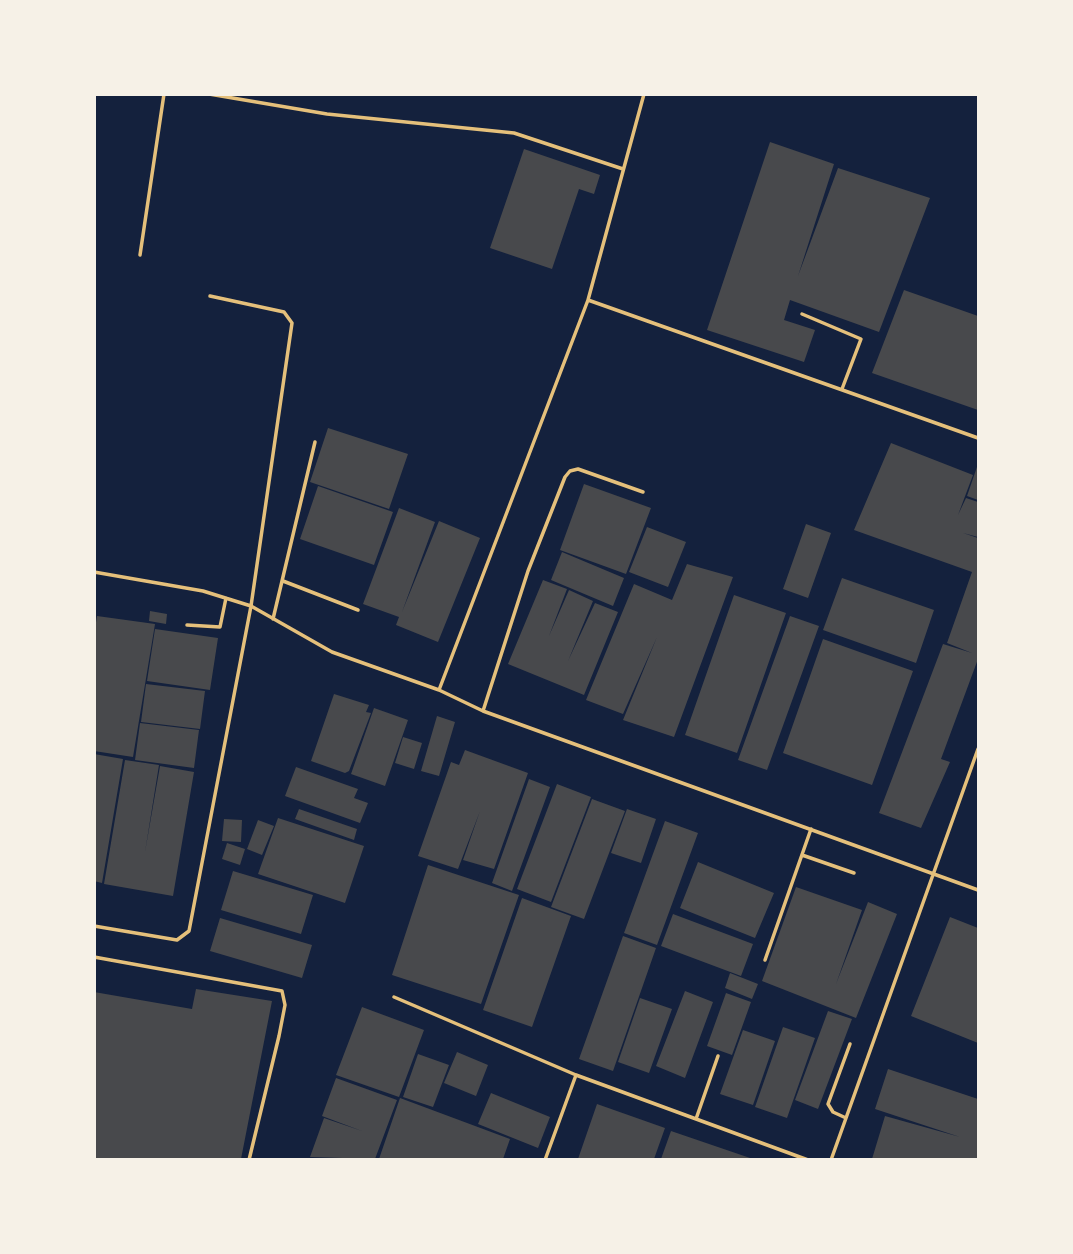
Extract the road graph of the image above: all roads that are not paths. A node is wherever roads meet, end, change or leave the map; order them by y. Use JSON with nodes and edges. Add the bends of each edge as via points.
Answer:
{"nodes":[{"id":1,"x":164,"y":94,"type":"edge"},
{"id":2,"x":209,"y":94,"type":"edge"},
{"id":3,"x":644,"y":94,"type":"edge"},
{"id":4,"x":623,"y":169,"type":"junction"},
{"id":5,"x":140,"y":255,"type":"dead end"},
{"id":6,"x":210,"y":296,"type":"dead end"},
{"id":7,"x":589,"y":300,"type":"junction"},
{"id":8,"x":802,"y":314,"type":"dead end"},
{"id":9,"x":842,"y":389,"type":"junction"},
{"id":10,"x":978,"y":438,"type":"edge"},
{"id":11,"x":315,"y":442,"type":"dead end"},
{"id":12,"x":643,"y":492,"type":"dead end"},
{"id":13,"x":94,"y":572,"type":"edge"},
{"id":14,"x":283,"y":580,"type":"junction"},
{"id":15,"x":226,"y":598,"type":"junction"},
{"id":16,"x":251,"y":606,"type":"junction"},
{"id":17,"x":358,"y":610,"type":"dead end"},
{"id":18,"x":274,"y":619,"type":"junction"},
{"id":19,"x":187,"y":625,"type":"dead end"},
{"id":20,"x":439,"y":690,"type":"junction"},
{"id":21,"x":483,"y":711,"type":"junction"},
{"id":22,"x":978,"y":749,"type":"edge"},
{"id":23,"x":811,"y":828,"type":"junction"},
{"id":24,"x":802,"y":855,"type":"junction"},
{"id":25,"x":932,"y":872,"type":"junction"},
{"id":26,"x":854,"y":873,"type":"dead end"},
{"id":27,"x":978,"y":890,"type":"edge"},
{"id":28,"x":94,"y":926,"type":"edge"},
{"id":29,"x":94,"y":957,"type":"edge"},
{"id":30,"x":765,"y":960,"type":"dead end"},
{"id":31,"x":394,"y":997,"type":"dead end"},
{"id":32,"x":850,"y":1044,"type":"dead end"},
{"id":33,"x":718,"y":1056,"type":"dead end"},
{"id":34,"x":576,"y":1074,"type":"junction"},
{"id":35,"x":696,"y":1118,"type":"junction"},
{"id":36,"x":846,"y":1118,"type":"junction"},
{"id":37,"x":249,"y":1160,"type":"edge"},
{"id":38,"x":545,"y":1160,"type":"edge"},
{"id":39,"x":808,"y":1160,"type":"edge"},
{"id":40,"x":831,"y":1160,"type":"edge"}],
"edges":[{"from":1,"to":5,"type":"lane"},
{"from":2,"to":4,"type":"lane","via":[[327,114],[514,133]]},
{"from":3,"to":4,"type":"lane"},
{"from":4,"to":7,"type":"lane"},
{"from":6,"to":16,"type":"lane","via":[[284,312],[292,323]]},
{"from":7,"to":9,"type":"lane"},
{"from":7,"to":20,"type":"lane"},
{"from":8,"to":9,"type":"lane","via":[[861,339]]},
{"from":9,"to":10,"type":"lane"},
{"from":11,"to":14,"type":"lane"},
{"from":12,"to":21,"type":"lane","via":[[578,469],[565,477],[528,571]]},
{"from":13,"to":15,"type":"lane"},
{"from":14,"to":17,"type":"lane"},
{"from":14,"to":18,"type":"lane"},
{"from":15,"to":16,"type":"lane"},
{"from":15,"to":19,"type":"lane","via":[[220,627]]},
{"from":16,"to":18,"type":"lane"},
{"from":16,"to":28,"type":"lane","via":[[189,931],[177,940]]},
{"from":18,"to":20,"type":"lane","via":[[332,652]]},
{"from":20,"to":21,"type":"lane"},
{"from":21,"to":23,"type":"lane"},
{"from":22,"to":25,"type":"lane"},
{"from":23,"to":24,"type":"lane"},
{"from":23,"to":25,"type":"lane"},
{"from":24,"to":26,"type":"lane"},
{"from":24,"to":30,"type":"lane"},
{"from":25,"to":27,"type":"lane"},
{"from":25,"to":36,"type":"lane"},
{"from":29,"to":37,"type":"lane","via":[[282,991],[285,1005],[279,1036]]},
{"from":31,"to":34,"type":"lane"},
{"from":32,"to":36,"type":"lane","via":[[828,1104]]},
{"from":33,"to":35,"type":"lane"},
{"from":34,"to":35,"type":"lane"},
{"from":34,"to":38,"type":"lane"},
{"from":35,"to":39,"type":"lane"},
{"from":36,"to":40,"type":"lane"}]}
